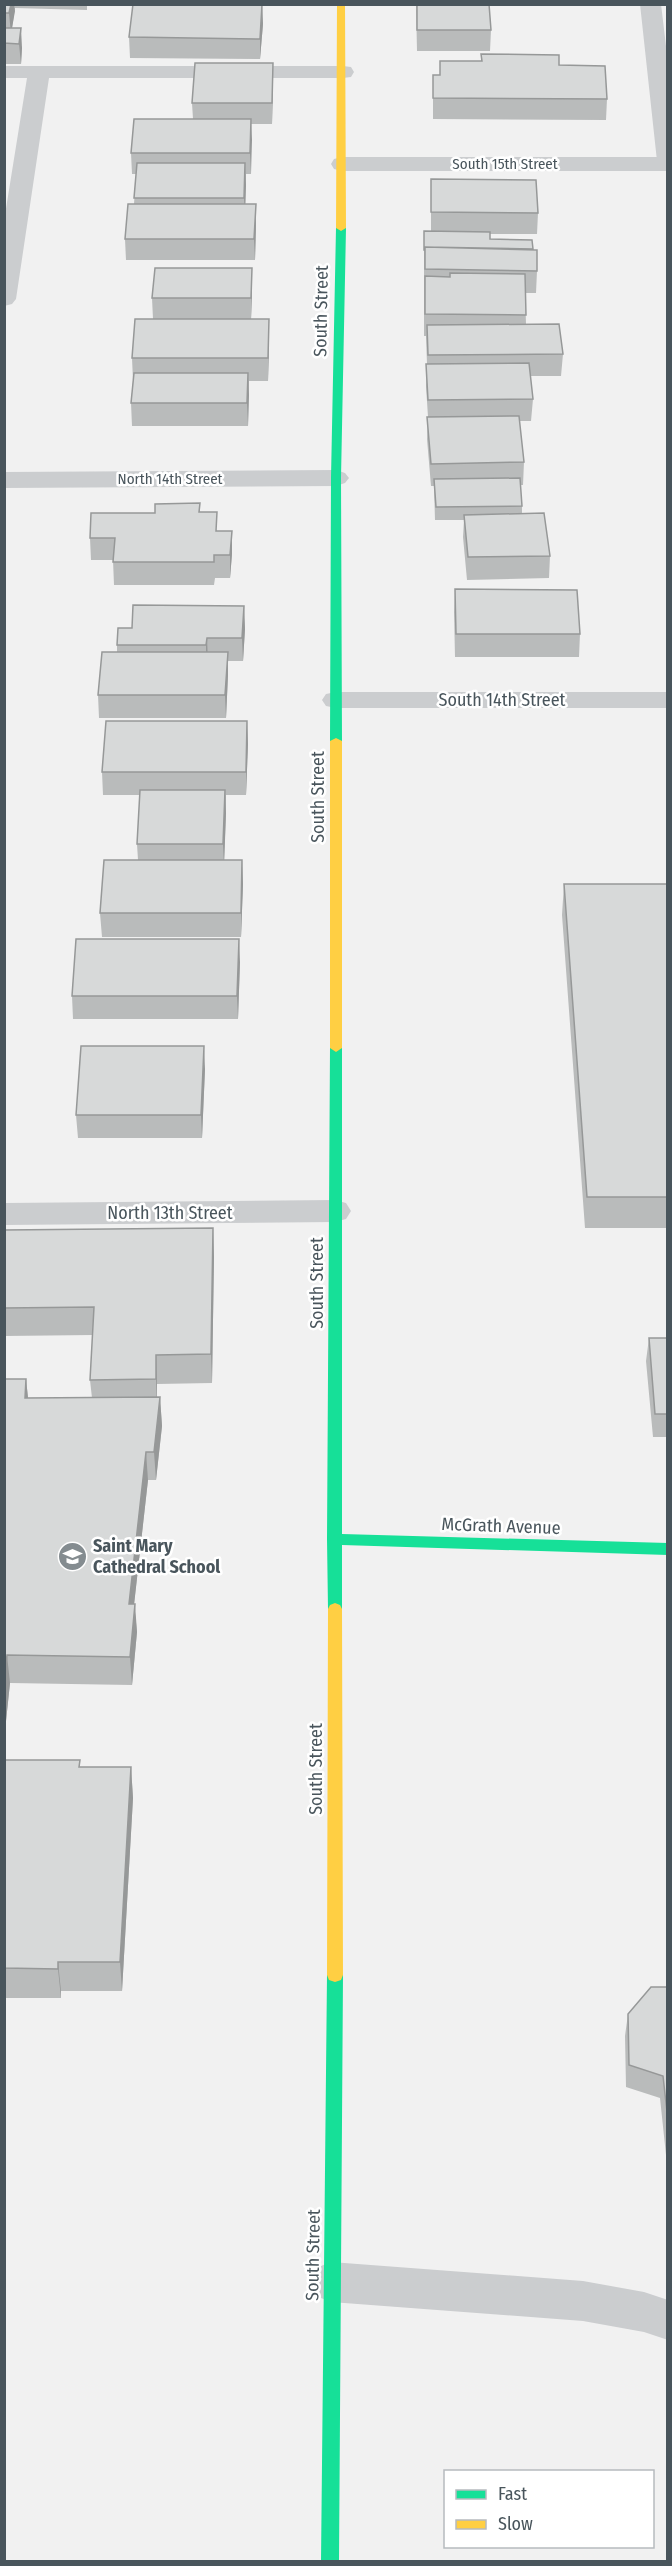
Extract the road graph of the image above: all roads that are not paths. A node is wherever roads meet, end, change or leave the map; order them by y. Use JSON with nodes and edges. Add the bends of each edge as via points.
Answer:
{"nodes":[{"id":1,"x":341,"y":4,"type":"edge"},
{"id":2,"x":650,"y":4,"type":"edge"},
{"id":3,"x":4,"y":72,"type":"edge"},
{"id":4,"x":39,"y":72,"type":"junction"},
{"id":5,"x":343,"y":72,"type":"junction"},
{"id":6,"x":668,"y":162,"type":"edge"},
{"id":7,"x":342,"y":164,"type":"junction"},
{"id":8,"x":4,"y":299,"type":"edge"},
{"id":9,"x":336,"y":478,"type":"junction"},
{"id":10,"x":4,"y":480,"type":"edge"},
{"id":11,"x":336,"y":700,"type":"junction"},
{"id":12,"x":668,"y":700,"type":"edge"},
{"id":13,"x":335,"y":1211,"type":"junction"},
{"id":14,"x":4,"y":1214,"type":"edge"},
{"id":15,"x":334,"y":1539,"type":"junction"},
{"id":16,"x":668,"y":1549,"type":"edge"},
{"id":17,"x":331,"y":2282,"type":"junction"},
{"id":18,"x":668,"y":2320,"type":"edge"},
{"id":19,"x":330,"y":2562,"type":"edge"}],
"edges":[{"from":1,"to":5,"type":"main road","name":"South Street"},
{"from":2,"to":6,"type":"street"},
{"from":3,"to":4,"type":"street"},
{"from":4,"to":5,"type":"street"},
{"from":4,"to":8,"type":"street"},
{"from":5,"to":7,"type":"main road","name":"South Street"},
{"from":6,"to":7,"type":"street","name":"South 15th Street"},
{"from":7,"to":9,"type":"main road","name":"South Street"},
{"from":9,"to":10,"type":"street","name":"North 14th Street"},
{"from":9,"to":11,"type":"main road","name":"South Street"},
{"from":11,"to":12,"type":"street","name":"South 14th Street"},
{"from":11,"to":13,"type":"main road","name":"South Street"},
{"from":13,"to":14,"type":"street","name":"North 13th Street"},
{"from":13,"to":15,"type":"main road","name":"South Street"},
{"from":15,"to":16,"type":"main road","name":"McGrath Avenue"},
{"from":15,"to":17,"type":"main road","name":"South Street","via":[[335,2078]]},
{"from":17,"to":18,"type":"street","via":[[583,2301]]},
{"from":17,"to":19,"type":"main road","name":"South Street"}]}
